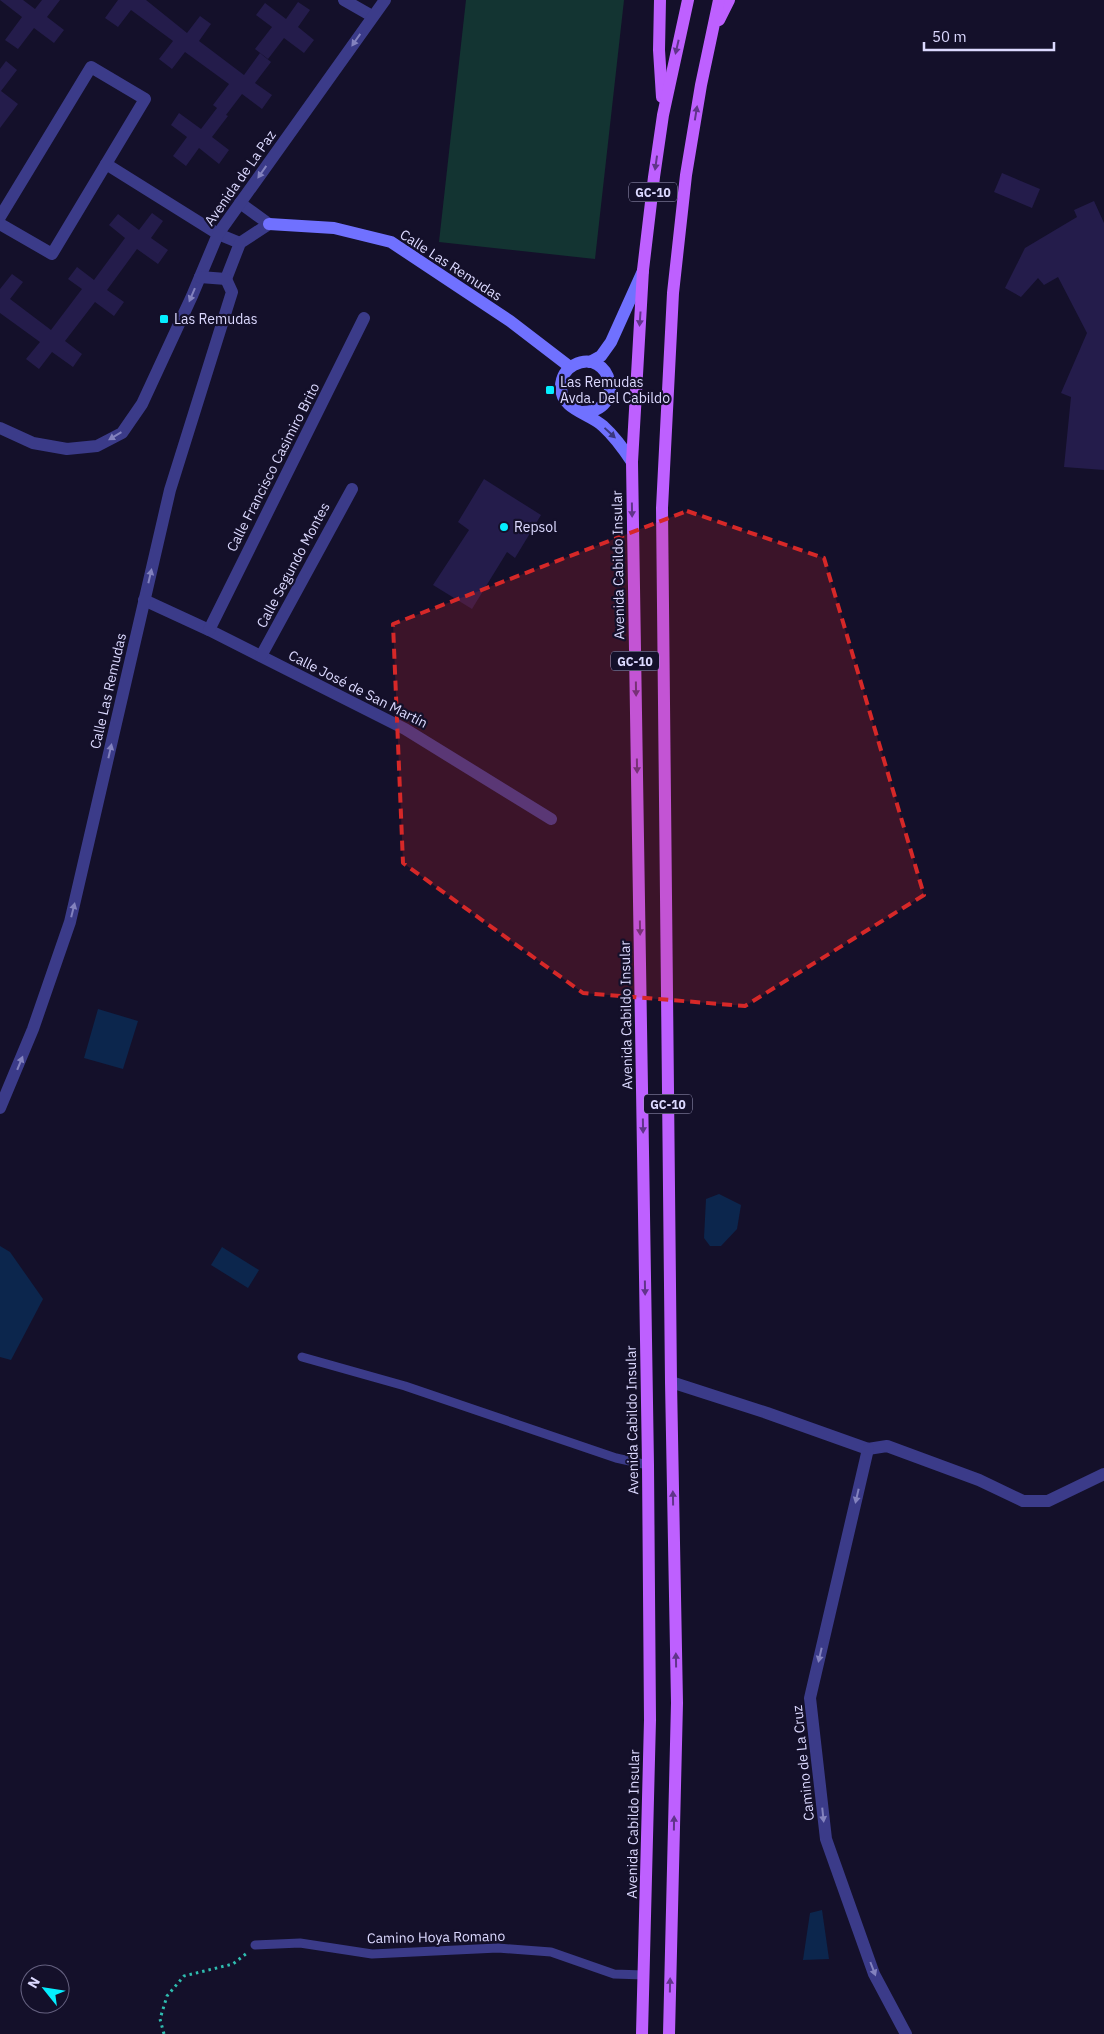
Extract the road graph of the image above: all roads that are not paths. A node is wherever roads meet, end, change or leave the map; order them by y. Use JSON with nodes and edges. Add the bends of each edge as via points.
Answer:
{"nodes":[{"id":1,"x":344,"y":0,"type":"edge"},
{"id":2,"x":384,"y":0,"type":"edge"},
{"id":3,"x":660,"y":0,"type":"edge"},
{"id":4,"x":688,"y":0,"type":"edge"},
{"id":5,"x":719,"y":0,"type":"edge"},
{"id":6,"x":729,"y":0,"type":"edge"},
{"id":7,"x":372,"y":16,"type":"junction"},
{"id":8,"x":701,"y":84,"type":"junction"},
{"id":9,"x":664,"y":115,"type":"junction"},
{"id":10,"x":106,"y":164,"type":"junction"},
{"id":11,"x":240,"y":203,"type":"junction"},
{"id":12,"x":0,"y":216,"type":"edge"},
{"id":13,"x":0,"y":224,"type":"edge"},
{"id":14,"x":269,"y":224,"type":"junction"},
{"id":15,"x":218,"y":234,"type":"junction"},
{"id":16,"x":240,"y":243,"type":"junction"},
{"id":17,"x":643,"y":270,"type":"junction"},
{"id":18,"x":200,"y":277,"type":"junction"},
{"id":19,"x":226,"y":279,"type":"junction"},
{"id":20,"x":364,"y":318,"type":"dead end"},
{"id":21,"x":590,"y":362,"type":"junction"},
{"id":22,"x":570,"y":367,"type":"junction"},
{"id":23,"x":581,"y":412,"type":"junction"},
{"id":24,"x":0,"y":428,"type":"edge"},
{"id":25,"x":632,"y":462,"type":"junction"},
{"id":26,"x":352,"y":489,"type":"dead end"},
{"id":27,"x":144,"y":600,"type":"junction"},
{"id":28,"x":209,"y":630,"type":"junction"},
{"id":29,"x":261,"y":656,"type":"junction"},
{"id":30,"x":551,"y":819,"type":"dead end"},
{"id":31,"x":0,"y":1108,"type":"edge"},
{"id":32,"x":302,"y":1357,"type":"dead end"},
{"id":33,"x":671,"y":1382,"type":"junction"},
{"id":34,"x":868,"y":1449,"type":"junction"},
{"id":35,"x":648,"y":1465,"type":"junction"},
{"id":36,"x":1104,"y":1474,"type":"edge"},
{"id":37,"x":255,"y":1945,"type":"road end"},
{"id":38,"x":644,"y":1975,"type":"junction"},
{"id":39,"x":642,"y":2034,"type":"edge"},
{"id":40,"x":669,"y":2034,"type":"edge"},
{"id":41,"x":906,"y":2034,"type":"edge"}],
"edges":[{"from":1,"to":7,"type":"street"},
{"from":2,"to":7,"type":"street","name":"Avenida de La Paz"},
{"from":3,"to":9,"type":"main road","via":[[659,50]]},
{"from":4,"to":9,"type":"main road","name":"Avenida Cabildo Insular","number":"GC-10","one_way":true},
{"from":5,"to":8,"type":"main road","number":"GC-10"},
{"from":6,"to":8,"type":"main road","via":[[720,19]]},
{"from":7,"to":11,"type":"street","name":"Avenida de La Paz","one_way":true},
{"from":33,"to":8,"type":"main road","number":"GC-10","one_way":true,"via":[[662,508],[673,293],[686,175]]},
{"from":9,"to":17,"type":"main road","name":"Avenida Cabildo Insular","number":"GC-10","one_way":true},
{"from":10,"to":12,"type":"street","via":[[145,99],[91,67]]},
{"from":10,"to":13,"type":"street","via":[[52,254]]},
{"from":10,"to":15,"type":"street"},
{"from":11,"to":14,"type":"street"},
{"from":11,"to":15,"type":"street","name":"Avenida de La Paz"},
{"from":14,"to":16,"type":"street"},
{"from":14,"to":22,"type":"street","name":"Calle Las Remudas","via":[[334,228],[392,242],[510,321]]},
{"from":15,"to":16,"type":"street"},
{"from":15,"to":18,"type":"street","name":"Avenida de La Paz"},
{"from":16,"to":19,"type":"street","name":"Calle Las Remudas"},
{"from":17,"to":21,"type":"street","via":[[611,342],[600,356]]},
{"from":17,"to":25,"type":"main road","name":"Avenida Cabildo Insular","number":"GC-10","one_way":true},
{"from":18,"to":19,"type":"street"},
{"from":18,"to":24,"type":"street","name":"Avenida de La Paz","one_way":true,"via":[[142,404],[122,433],[97,446],[67,449],[33,443]]},
{"from":27,"to":19,"type":"street","name":"Calle Las Remudas","one_way":true,"via":[[170,490],[232,292]]},
{"from":20,"to":28,"type":"street","name":"Calle Francisco Casimiro Brito"},
{"from":21,"to":22,"type":"street","via":[[579,362]]},
{"from":21,"to":23,"type":"street","via":[[605,370],[610,378],[610,396],[598,409]]},
{"from":22,"to":23,"type":"street","via":[[562,380],[562,396],[569,406]]},
{"from":23,"to":25,"type":"street","one_way":true,"via":[[617,439]]},
{"from":25,"to":35,"type":"main road","name":"Avenida Cabildo Insular","number":"GC-10","one_way":true},
{"from":26,"to":29,"type":"street","name":"Calle Segundo Montes"},
{"from":27,"to":28,"type":"street","name":"Calle José de San Martín"},
{"from":31,"to":27,"type":"street","name":"Calle Las Remudas","one_way":true,"via":[[33,1029],[70,922]]},
{"from":28,"to":29,"type":"street","name":"Calle José de San Martín"},
{"from":29,"to":30,"type":"street","name":"Calle José de San Martín","via":[[405,729]]},
{"from":32,"to":35,"type":"lane","via":[[405,1386],[616,1458]]},
{"from":33,"to":34,"type":"street"},
{"from":40,"to":33,"type":"main road","number":"GC-10","one_way":true,"via":[[677,1703]]},
{"from":34,"to":36,"type":"street","via":[[887,1446],[980,1480],[1023,1502],[1048,1501]]},
{"from":34,"to":41,"type":"street","name":"Camino de La Cruz","one_way":true,"via":[[810,1698],[826,1839],[874,1974]]},
{"from":35,"to":38,"type":"main road","name":"Avenida Cabildo Insular","number":"GC-10","via":[[650,1720]]},
{"from":37,"to":38,"type":"lane","name":"Camino Hoya Romano","via":[[300,1943],[372,1954],[498,1948],[551,1952],[614,1974]]},
{"from":38,"to":39,"type":"main road","name":"Avenida Cabildo Insular","number":"GC-10"}]}
